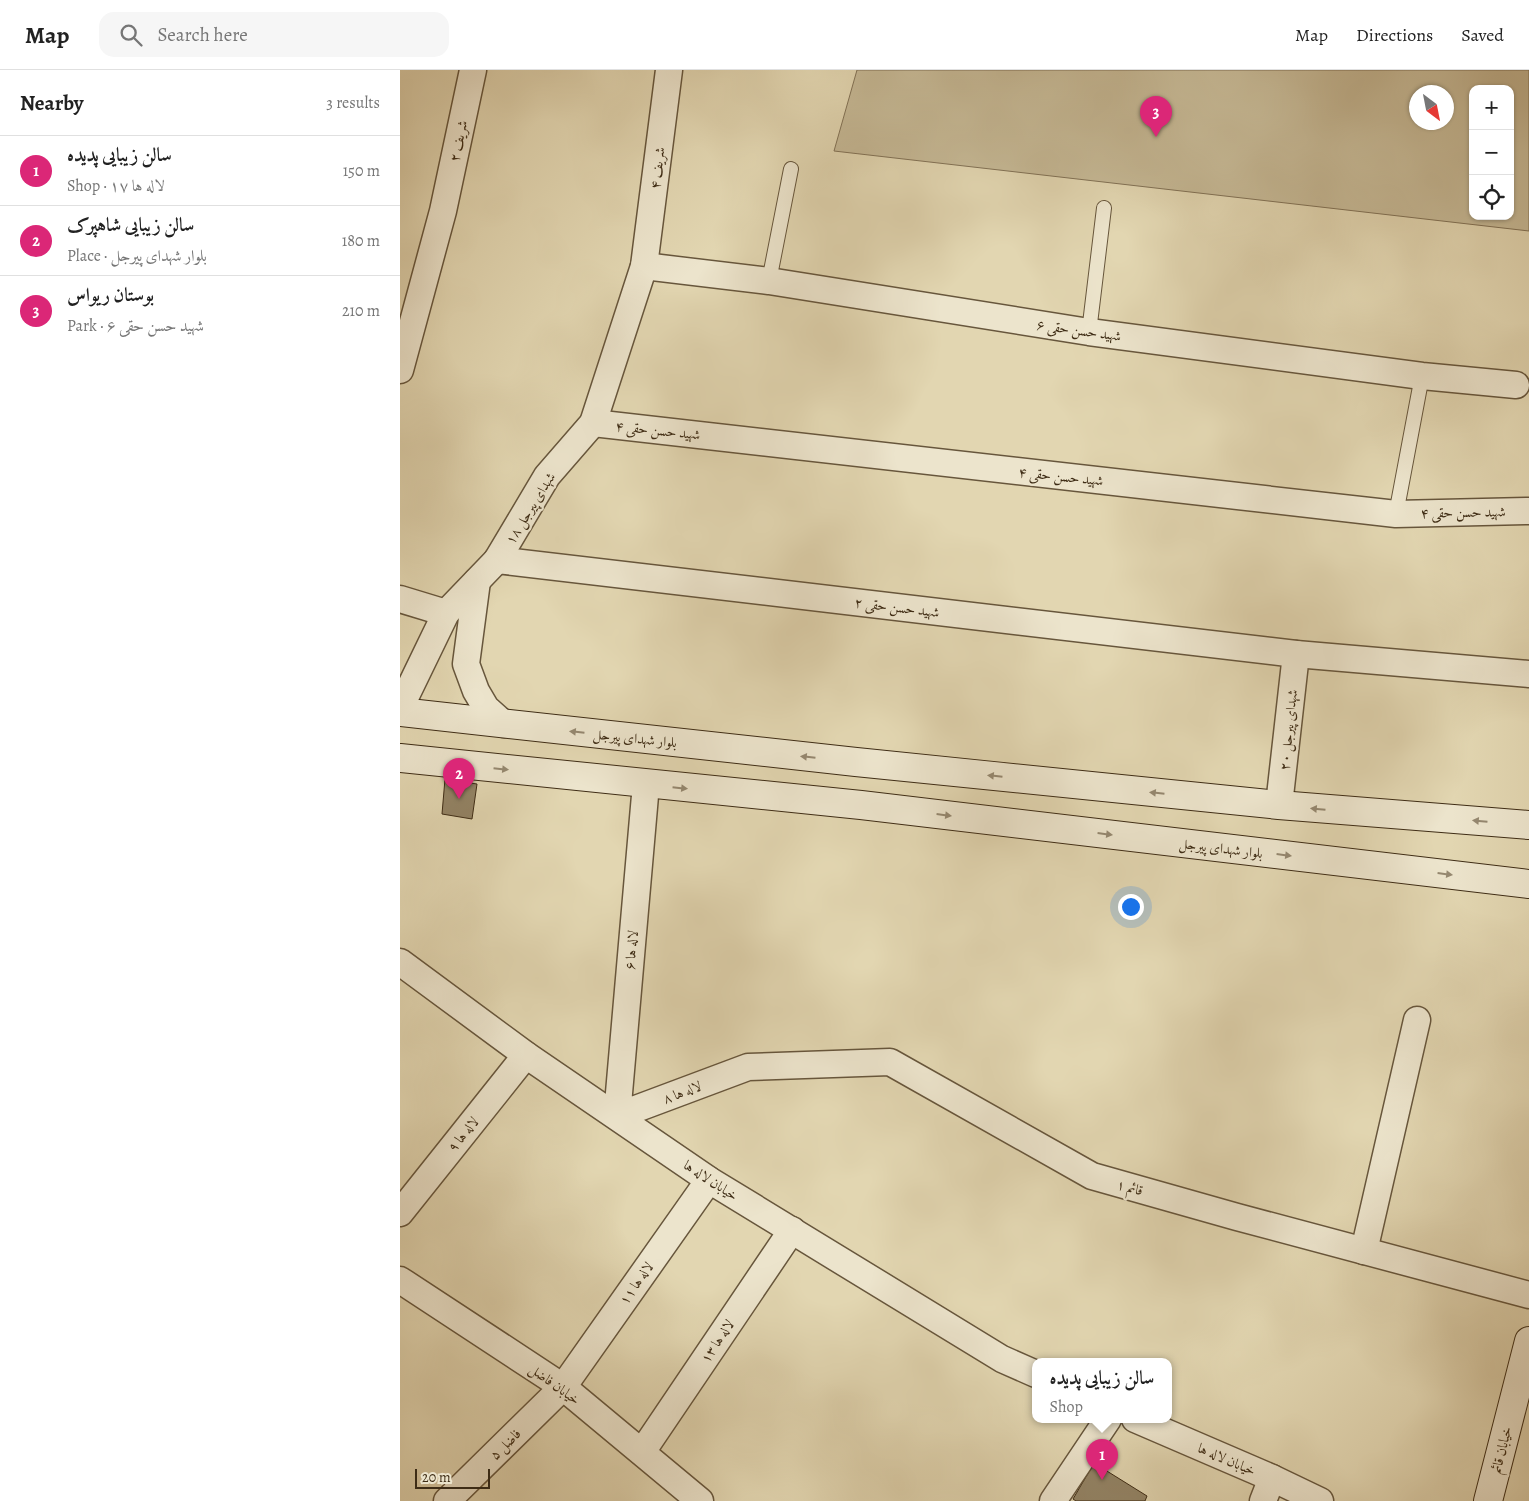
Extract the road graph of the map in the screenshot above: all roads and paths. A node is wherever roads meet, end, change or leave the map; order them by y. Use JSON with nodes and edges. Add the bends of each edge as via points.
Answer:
{"nodes":[{"id":1,"x":473,"y":70,"type":"edge"},
{"id":2,"x":669,"y":70,"type":"edge"},
{"id":3,"x":791,"y":169,"type":"dead end"},
{"id":4,"x":1104,"y":208,"type":"dead end"},
{"id":5,"x":644,"y":266,"type":"junction"},
{"id":6,"x":768,"y":281,"type":"junction"},
{"id":7,"x":1089,"y":332,"type":"junction"},
{"id":8,"x":400,"y":370,"type":"edge"},
{"id":9,"x":1422,"y":376,"type":"junction"},
{"id":10,"x":1516,"y":385,"type":"dead end"},
{"id":11,"x":593,"y":423,"type":"junction"},
{"id":12,"x":1529,"y":511,"type":"edge"},
{"id":13,"x":1396,"y":514,"type":"junction"},
{"id":14,"x":497,"y":560,"type":"junction"},
{"id":15,"x":477,"y":581,"type":"junction"},
{"id":16,"x":400,"y":599,"type":"edge"},
{"id":17,"x":446,"y":613,"type":"junction"},
{"id":18,"x":1296,"y":654,"type":"junction"},
{"id":19,"x":1529,"y":674,"type":"edge"},
{"id":20,"x":400,"y":710,"type":"edge"},
{"id":21,"x":504,"y":724,"type":"junction"},
{"id":22,"x":400,"y":758,"type":"edge"},
{"id":23,"x":871,"y":763,"type":"junction"},
{"id":24,"x":918,"y":768,"type":"junction"},
{"id":25,"x":646,"y":784,"type":"junction"},
{"id":26,"x":861,"y":805,"type":"junction"},
{"id":27,"x":1279,"y":806,"type":"junction"},
{"id":28,"x":913,"y":812,"type":"junction"},
{"id":29,"x":1529,"y":825,"type":"edge"},
{"id":30,"x":1529,"y":884,"type":"edge"},
{"id":31,"x":400,"y":962,"type":"edge"},
{"id":32,"x":1417,"y":1020,"type":"dead end"},
{"id":33,"x":526,"y":1055,"type":"junction"},
{"id":34,"x":748,"y":1067,"type":"joint"},
{"id":35,"x":617,"y":1116,"type":"junction"},
{"id":36,"x":709,"y":1180,"type":"junction"},
{"id":37,"x":400,"y":1213,"type":"edge"},
{"id":38,"x":792,"y":1230,"type":"junction"},
{"id":39,"x":1364,"y":1251,"type":"junction"},
{"id":40,"x":400,"y":1280,"type":"edge"},
{"id":41,"x":1529,"y":1295,"type":"edge"},
{"id":42,"x":1529,"y":1342,"type":"edge"},
{"id":43,"x":1032,"y":1372,"type":"edge"},
{"id":44,"x":563,"y":1387,"type":"junction"},
{"id":45,"x":1105,"y":1423,"type":"edge"},
{"id":46,"x":1141,"y":1423,"type":"edge"},
{"id":47,"x":642,"y":1452,"type":"junction"},
{"id":48,"x":1267,"y":1490,"type":"edge"},
{"id":49,"x":447,"y":1501,"type":"edge"},
{"id":50,"x":700,"y":1501,"type":"edge"},
{"id":51,"x":1053,"y":1501,"type":"edge"},
{"id":52,"x":1320,"y":1501,"type":"edge"},
{"id":53,"x":1488,"y":1501,"type":"edge"}],
"edges":[{"from":1,"to":8,"type":"street","name":"شریف ۲","via":[[443,211]]},
{"from":2,"to":5,"type":"street","name":"شریف ۴"},
{"from":3,"to":6,"type":"lane"},
{"from":4,"to":7,"type":"lane"},
{"from":5,"to":6,"type":"street","name":"شهید حسن حقی ۶"},
{"from":5,"to":11,"type":"street","name":"شهدای پیرجل ۱۸"},
{"from":6,"to":7,"type":"street","name":"شهید حسن حقی ۶"},
{"from":7,"to":9,"type":"street","name":"شهید حسن حقی ۶"},
{"from":9,"to":10,"type":"street","name":"شهید حسن حقی ۶"},
{"from":9,"to":13,"type":"lane"},
{"from":11,"to":13,"type":"street","name":"شهید حسن حقی ۴"},
{"from":11,"to":14,"type":"street","name":"شهدای پیرجل ۱۸","via":[[547,476]]},
{"from":12,"to":13,"type":"street","name":"شهید حسن حقی ۴"},
{"from":14,"to":15,"type":"street","name":"شهدای پیرجل ۱۸"},
{"from":14,"to":18,"type":"street","name":"شهید حسن حقی ۲"},
{"from":15,"to":17,"type":"street","name":"شهدای پیرجل ۱۸"},
{"from":15,"to":21,"type":"street","via":[[466,664],[486,708]]},
{"from":16,"to":17,"type":"street"},
{"from":17,"to":20,"type":"street","name":"شهدای پیرجل ۱۸"},
{"from":18,"to":19,"type":"street","name":"شهید حسن حقی ۲"},
{"from":18,"to":27,"type":"street","name":"شهدای پیرجل ۲۰"},
{"from":20,"to":21,"type":"main road","name":"بلوار شهدای پیرجل"},
{"from":23,"to":21,"type":"main road","name":"بلوار شهدای پیرجل","one_way":true},
{"from":22,"to":25,"type":"main road","name":"بلوار شهدای پیرجل","one_way":true},
{"from":23,"to":24,"type":"main road","name":"بلوار شهدای پیرجل"},
{"from":23,"to":26,"type":"main road","via":[[880,774],[882,784],[872,801]]},
{"from":27,"to":24,"type":"main road","name":"بلوار شهدای پیرجل","one_way":true},
{"from":24,"to":28,"type":"main road","via":[[903,784],[901,795]]},
{"from":25,"to":26,"type":"main road","name":"بلوار شهدای پیرجل","one_way":true},
{"from":25,"to":35,"type":"street","name":"لاله ها ۶"},
{"from":26,"to":28,"type":"main road","name":"بلوار شهدای پیرجل"},
{"from":29,"to":27,"type":"main road","name":"بلوار شهدای پیرجل","one_way":true},
{"from":28,"to":30,"type":"main road","name":"بلوار شهدای پیرجل","one_way":true},
{"from":31,"to":33,"type":"street","name":"خیابان لاله ها"},
{"from":32,"to":39,"type":"street"},
{"from":33,"to":35,"type":"street","name":"خیابان لاله ها"},
{"from":33,"to":37,"type":"street","name":"لاله ها ۹"},
{"from":34,"to":35,"type":"street","name":"لاله ها ۸"},
{"from":34,"to":39,"type":"street","name":"قائم ۱","via":[[890,1062],[1092,1176]]},
{"from":35,"to":36,"type":"street","name":"خیابان لاله ها"},
{"from":36,"to":38,"type":"street","name":"خیابان لاله ها"},
{"from":36,"to":44,"type":"street","name":"لاله ها ۱۱"},
{"from":38,"to":43,"type":"street","name":"خیابان لاله ها","via":[[1002,1359]]},
{"from":38,"to":47,"type":"street","name":"لاله ها ۱۳"},
{"from":39,"to":41,"type":"street","name":"قائم ۱"},
{"from":40,"to":44,"type":"street","name":"خیابان فاضل"},
{"from":42,"to":53,"type":"main road","name":"خیابان قائم"},
{"from":44,"to":47,"type":"street","name":"خیابان فاضل"},
{"from":44,"to":49,"type":"street","name":"فاضل ۵"},
{"from":45,"to":51,"type":"street"},
{"from":46,"to":48,"type":"street","name":"خیابان لاله ها"},
{"from":47,"to":50,"type":"street","name":"خیابان فاضل"},
{"from":48,"to":52,"type":"street","name":"خیابان لاله ها"}]}
